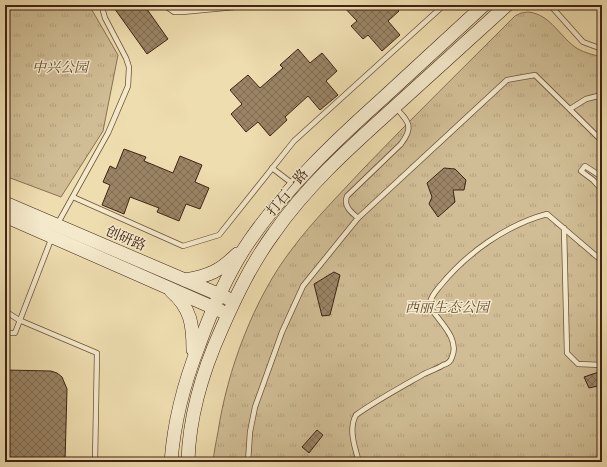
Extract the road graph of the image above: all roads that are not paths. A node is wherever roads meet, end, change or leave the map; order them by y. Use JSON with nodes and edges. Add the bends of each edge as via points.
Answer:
{"nodes":[{"id":1,"x":103,"y":5,"type":"edge"},
{"id":2,"x":164,"y":5,"type":"edge"},
{"id":3,"x":241,"y":5,"type":"edge"},
{"id":4,"x":444,"y":5,"type":"edge"},
{"id":5,"x":484,"y":5,"type":"edge"},
{"id":6,"x":507,"y":5,"type":"edge"},
{"id":7,"x":550,"y":5,"type":"edge"},
{"id":8,"x":602,"y":49,"type":"edge"},
{"id":9,"x":602,"y":95,"type":"edge"},
{"id":10,"x":395,"y":107,"type":"junction"},
{"id":11,"x":570,"y":109,"type":"junction"},
{"id":12,"x":602,"y":140,"type":"edge"},
{"id":13,"x":272,"y":168,"type":"junction"},
{"id":14,"x":602,"y":177,"type":"edge"},
{"id":15,"x":294,"y":185,"type":"junction"},
{"id":16,"x":602,"y":190,"type":"edge"},
{"id":17,"x":73,"y":197,"type":"junction"},
{"id":18,"x":5,"y":203,"type":"edge"},
{"id":19,"x":5,"y":216,"type":"edge"},
{"id":20,"x":358,"y":218,"type":"junction"},
{"id":21,"x":564,"y":228,"type":"junction"},
{"id":22,"x":55,"y":231,"type":"junction"},
{"id":23,"x":250,"y":240,"type":"junction"},
{"id":24,"x":602,"y":261,"type":"edge"},
{"id":25,"x":185,"y":280,"type":"junction"},
{"id":26,"x":165,"y":286,"type":"junction"},
{"id":27,"x":220,"y":295,"type":"junction"},
{"id":28,"x":234,"y":301,"type":"junction"},
{"id":29,"x":214,"y":308,"type":"junction"},
{"id":30,"x":5,"y":311,"type":"edge"},
{"id":31,"x":228,"y":314,"type":"junction"},
{"id":32,"x":19,"y":320,"type":"junction"},
{"id":33,"x":5,"y":333,"type":"edge"},
{"id":34,"x":192,"y":362,"type":"junction"},
{"id":35,"x":602,"y":365,"type":"edge"},
{"id":36,"x":95,"y":462,"type":"edge"},
{"id":37,"x":171,"y":462,"type":"edge"},
{"id":38,"x":188,"y":462,"type":"edge"},
{"id":39,"x":248,"y":462,"type":"edge"},
{"id":40,"x":359,"y":462,"type":"edge"}],
"edges":[{"from":1,"to":17,"type":"lane","via":[[104,18],[129,67],[128,86],[108,133]]},
{"from":2,"to":3,"type":"lane","via":[[174,12],[182,12]]},
{"from":4,"to":13,"type":"lane","via":[[294,141]]},
{"from":5,"to":15,"type":"main road","name":"打石一路","via":[[340,137]]},
{"from":6,"to":10,"type":"main road","name":"打石一路"},
{"from":7,"to":8,"type":"lane","via":[[583,42]]},
{"from":9,"to":11,"type":"lane","via":[[586,99]]},
{"from":10,"to":20,"type":"lane","via":[[407,119],[409,131],[401,144],[347,196],[346,205]]},
{"from":10,"to":28,"type":"main road","name":"打石一路","via":[[344,153],[304,195],[264,247]]},
{"from":11,"to":12,"type":"lane"},
{"from":11,"to":20,"type":"lane","via":[[535,75],[507,80]]},
{"from":13,"to":15,"type":"lane"},
{"from":13,"to":17,"type":"lane","via":[[219,235],[183,246]]},
{"from":14,"to":16,"type":"lane","via":[[585,166],[581,171]]},
{"from":15,"to":23,"type":"main road","name":"打石一路"},
{"from":17,"to":22,"type":"lane"},
{"from":18,"to":22,"type":"main road","name":"创研路"},
{"from":19,"to":22,"type":"main road","name":"创研路"},
{"from":20,"to":39,"type":"lane","via":[[303,286],[290,312],[255,408]]},
{"from":21,"to":24,"type":"lane"},
{"from":21,"to":35,"type":"lane","via":[[567,352],[578,364]]},
{"from":21,"to":40,"type":"lane","via":[[547,214],[530,219],[478,250],[447,278],[432,296],[430,308],[453,342],[452,357],[449,362],[425,373],[356,415],[352,428]]},
{"from":22,"to":25,"type":"main road","name":"创研路"},
{"from":22,"to":26,"type":"main road","name":"创研路"},
{"from":22,"to":32,"type":"lane"},
{"from":23,"to":25,"type":"main road","via":[[218,271]]},
{"from":23,"to":27,"type":"main road","name":"打石一路"},
{"from":25,"to":27,"type":"main road","name":"创研路"},
{"from":26,"to":29,"type":"main road","name":"创研路"},
{"from":26,"to":34,"type":"main road","via":[[178,297],[188,311],[193,333]]},
{"from":27,"to":28,"type":"main road","name":"创研路"},
{"from":27,"to":29,"type":"main road","name":"打石一路"},
{"from":28,"to":31,"type":"main road","name":"打石一路"},
{"from":29,"to":31,"type":"main road","name":"创研路"},
{"from":29,"to":34,"type":"main road","name":"打石一路"},
{"from":30,"to":32,"type":"lane"},
{"from":31,"to":38,"type":"main road","name":"打石一路","via":[[210,357],[198,397],[189,439]]},
{"from":32,"to":33,"type":"lane","via":[[15,333]]},
{"from":32,"to":36,"type":"lane","via":[[97,353]]},
{"from":34,"to":37,"type":"main road","name":"打石一路","via":[[179,407]]}]}
